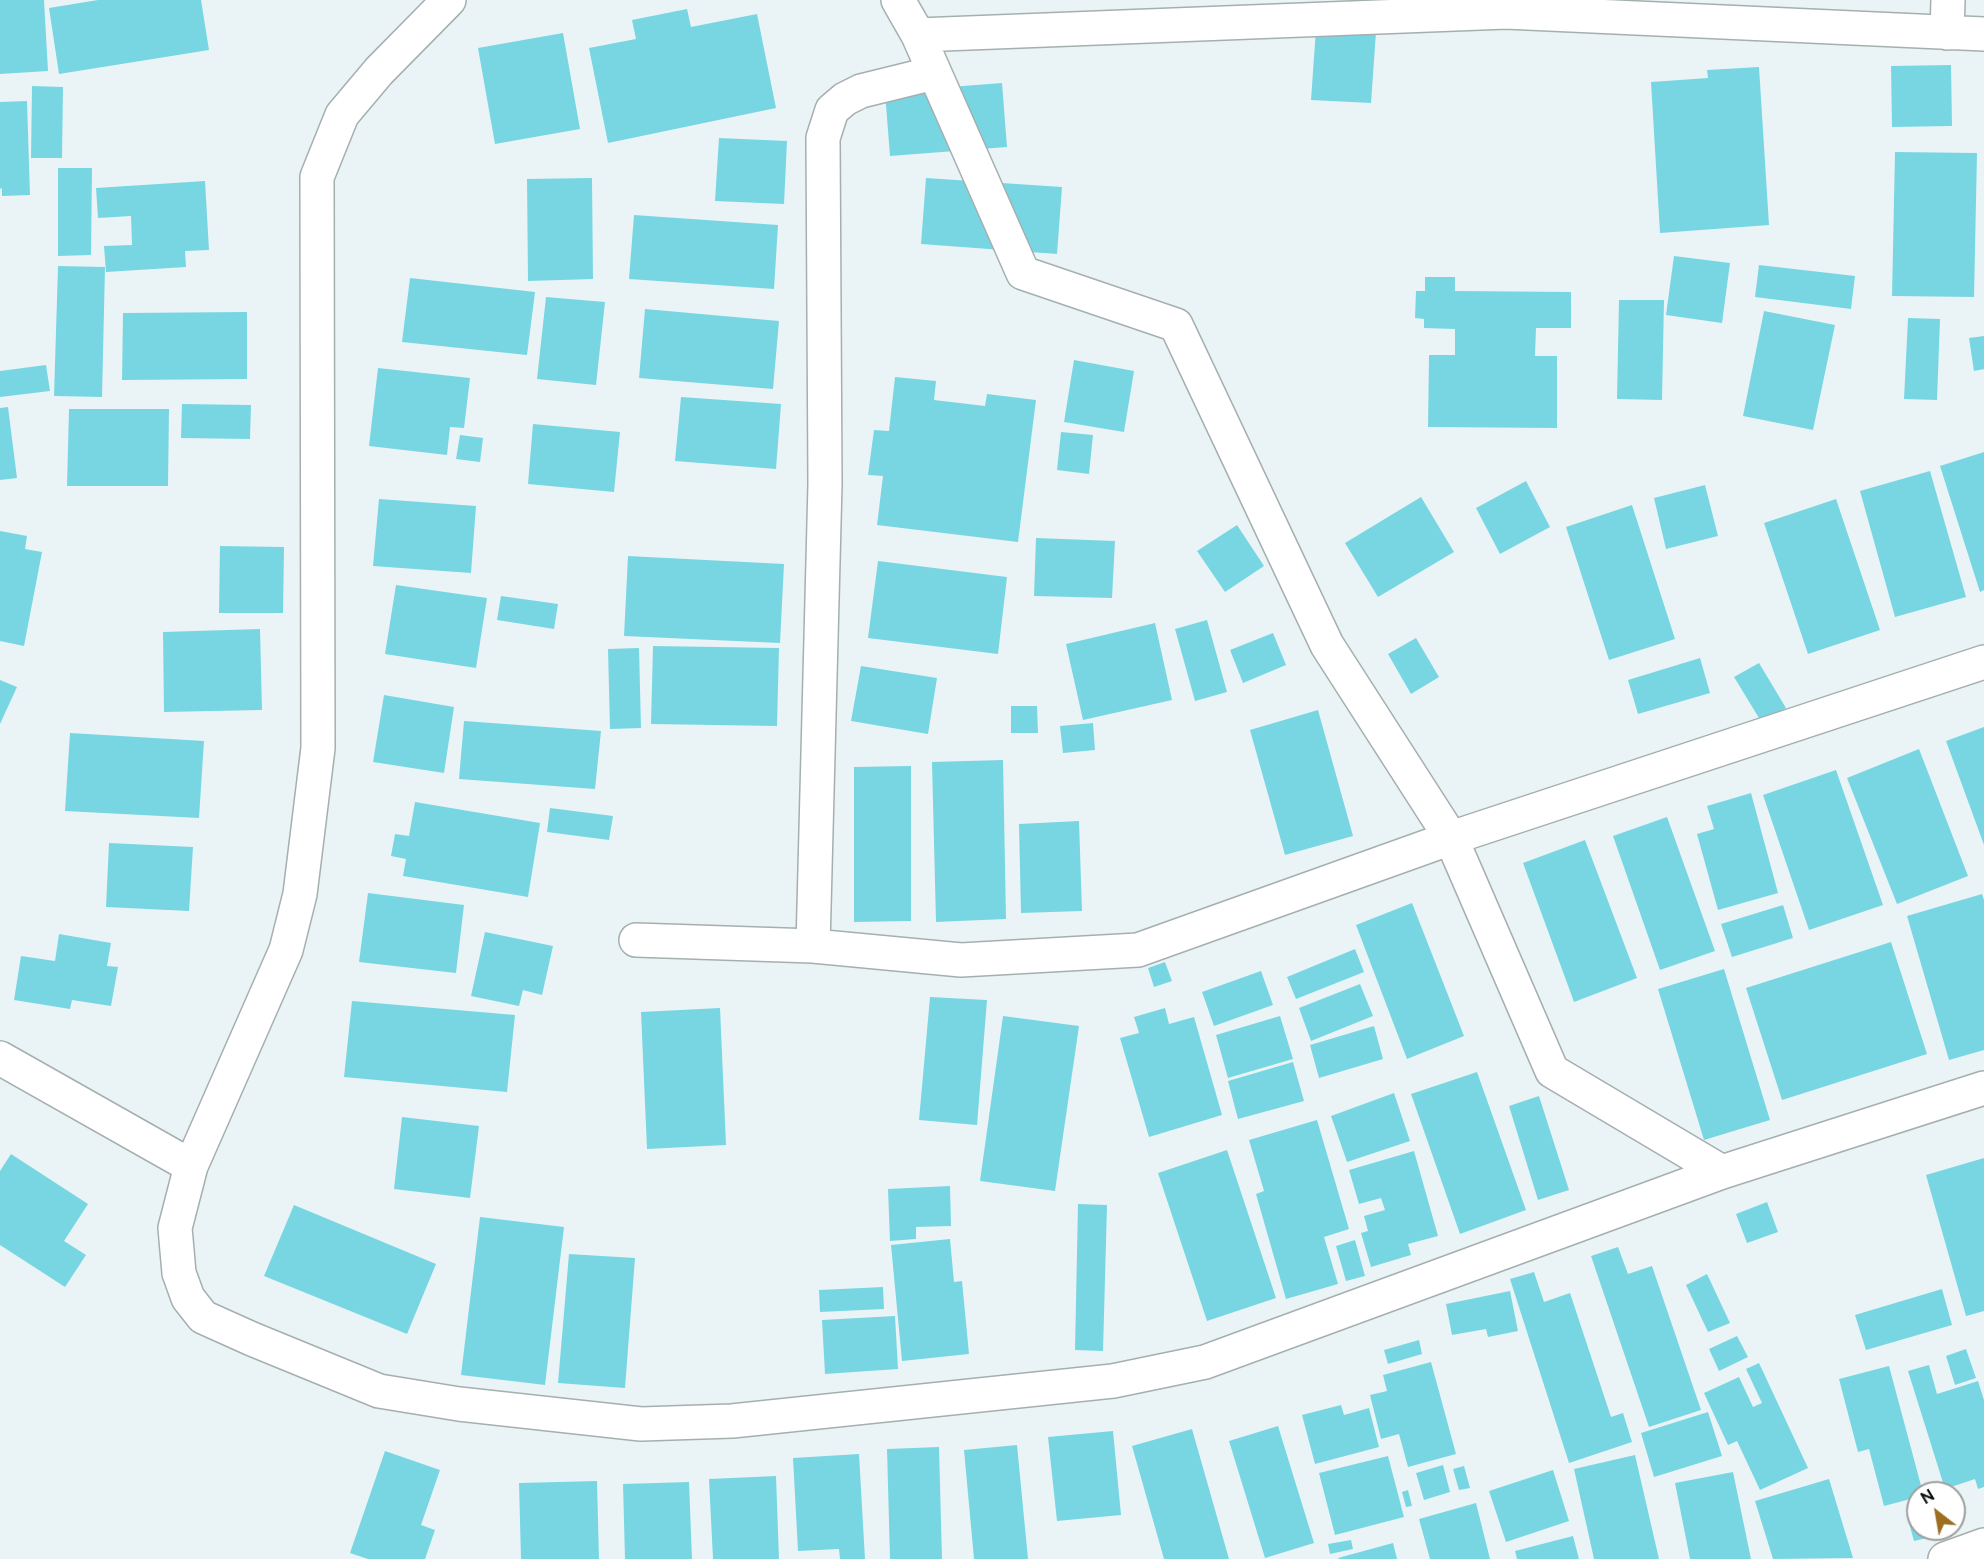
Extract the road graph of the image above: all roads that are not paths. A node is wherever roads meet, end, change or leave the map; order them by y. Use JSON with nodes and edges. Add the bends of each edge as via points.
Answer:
{"nodes":[{"id":1,"x":449,"y":0,"type":"edge"},
{"id":2,"x":898,"y":0,"type":"edge"},
{"id":3,"x":1948,"y":0,"type":"edge"},
{"id":4,"x":1947,"y":33,"type":"junction"},
{"id":5,"x":1984,"y":34,"type":"edge"},
{"id":6,"x":918,"y":35,"type":"junction"},
{"id":7,"x":934,"y":73,"type":"junction"},
{"id":8,"x":1984,"y":662,"type":"edge"},
{"id":9,"x":1451,"y":838,"type":"junction"},
{"id":10,"x":636,"y":940,"type":"dead end"},
{"id":11,"x":813,"y":946,"type":"junction"},
{"id":12,"x":0,"y":1058,"type":"edge"},
{"id":13,"x":1984,"y":1088,"type":"edge"},
{"id":14,"x":191,"y":1166,"type":"junction"},
{"id":15,"x":1722,"y":1172,"type":"junction"},
{"id":16,"x":1984,"y":1545,"type":"edge"},
{"id":17,"x":1945,"y":1559,"type":"edge"}],
"edges":[{"from":1,"to":14,"type":"street","via":[[342,115],[317,177],[318,748],[300,894],[286,950]]},
{"from":2,"to":6,"type":"street"},
{"from":3,"to":4,"type":"street"},
{"from":4,"to":5,"type":"street"},
{"from":4,"to":6,"type":"street","via":[[1506,12]]},
{"from":6,"to":7,"type":"street"},
{"from":7,"to":9,"type":"street","via":[[1023,273],[1176,325],[1327,645]]},
{"from":7,"to":11,"type":"street","via":[[861,91],[845,99],[832,110],[823,138],[825,484]]},
{"from":8,"to":9,"type":"street"},
{"from":9,"to":11,"type":"street","via":[[1138,950],[961,960]]},
{"from":9,"to":15,"type":"street","via":[[1552,1071]]},
{"from":10,"to":11,"type":"street"},
{"from":12,"to":14,"type":"street"},
{"from":13,"to":15,"type":"street"},
{"from":14,"to":15,"type":"street","via":[[175,1228],[178,1273],[188,1299],[203,1317],[379,1391],[641,1424],[732,1421],[1101,1382],[1205,1362]]},
{"from":16,"to":17,"type":"street"}]}
